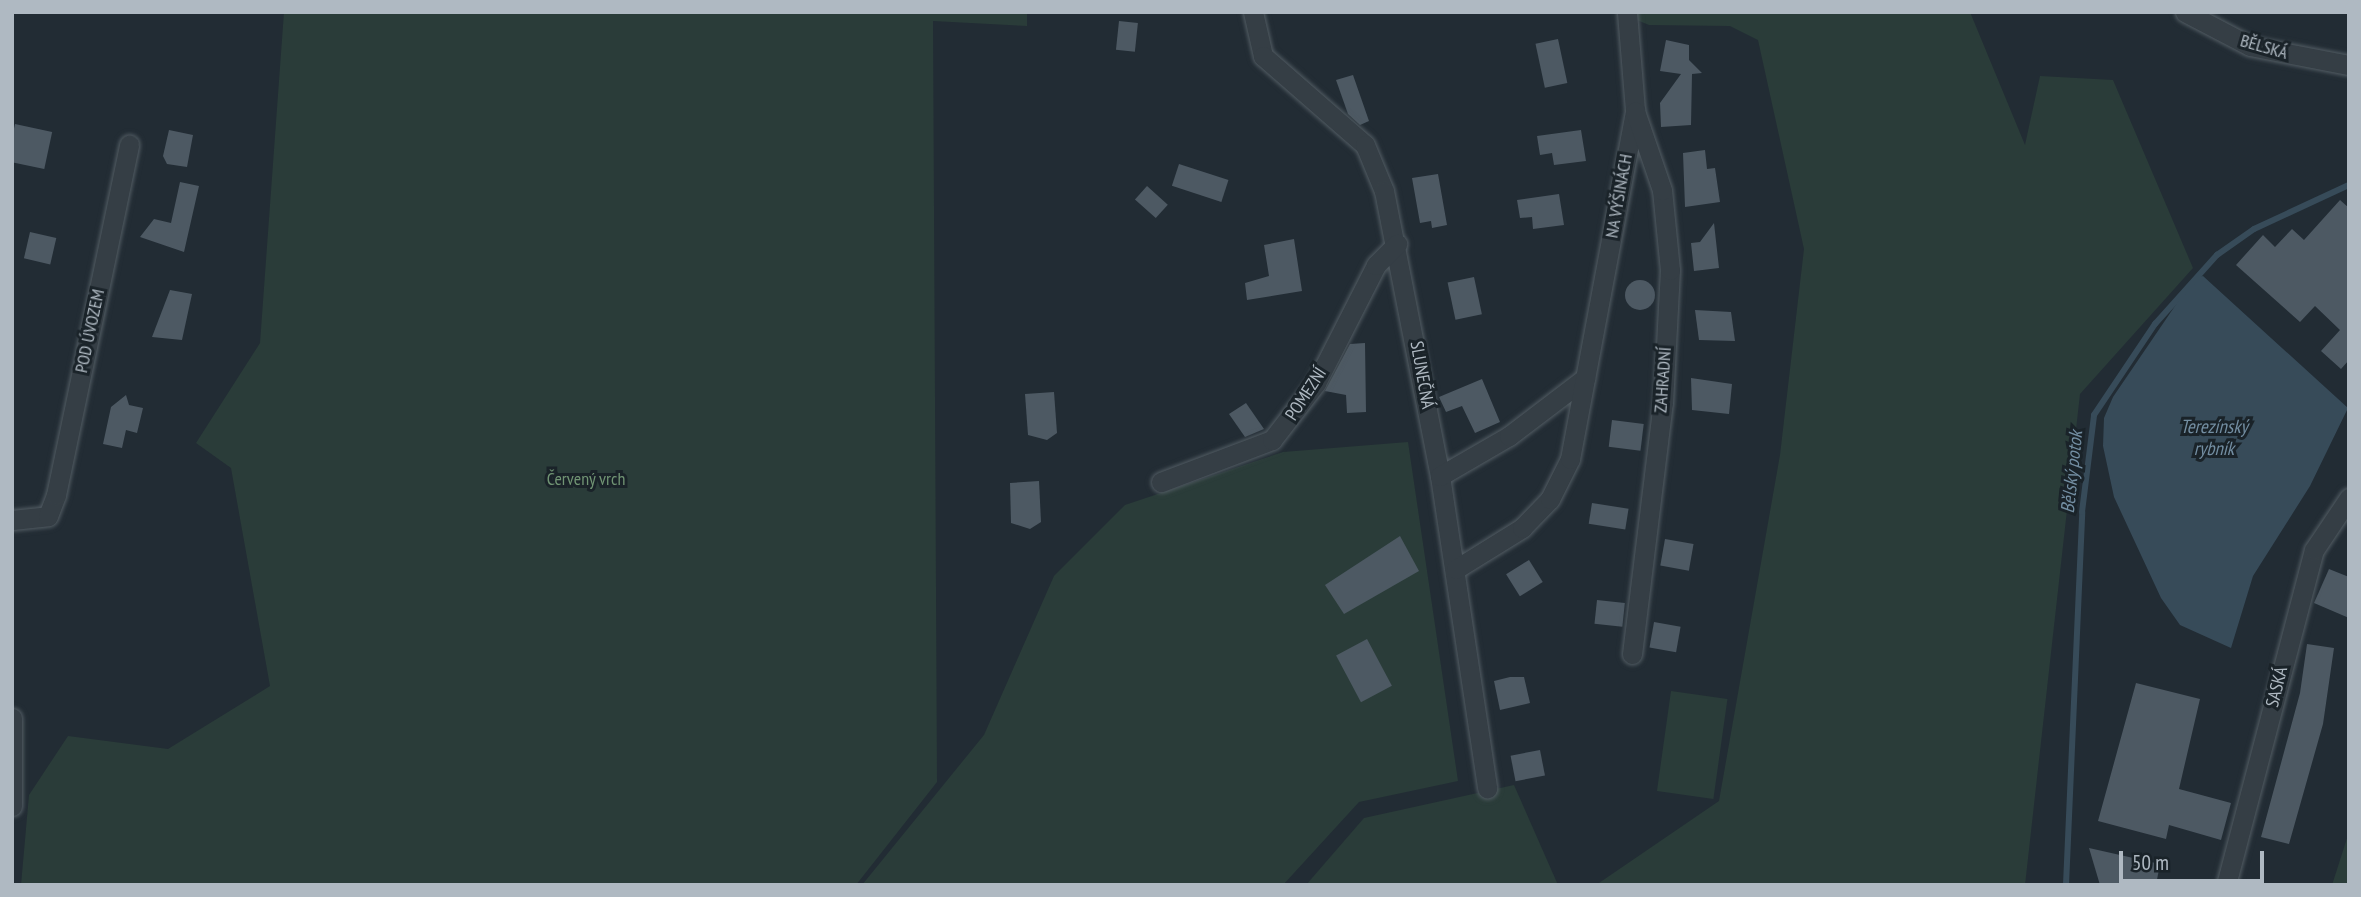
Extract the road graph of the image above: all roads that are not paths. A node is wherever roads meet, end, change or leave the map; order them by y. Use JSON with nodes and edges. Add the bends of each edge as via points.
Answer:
{"nodes":[{"id":1,"x":1252,"y":12,"type":"edge"},
{"id":2,"x":2185,"y":12,"type":"edge"},
{"id":3,"x":1627,"y":15,"type":"edge"},
{"id":4,"x":2349,"y":65,"type":"edge"},
{"id":5,"x":1634,"y":110,"type":"junction"},
{"id":6,"x":129,"y":145,"type":"dead end"},
{"id":7,"x":1397,"y":244,"type":"junction"},
{"id":8,"x":1585,"y":378,"type":"junction"},
{"id":9,"x":1440,"y":476,"type":"junction"},
{"id":10,"x":1161,"y":482,"type":"dead end"},
{"id":11,"x":2349,"y":498,"type":"edge"},
{"id":12,"x":12,"y":520,"type":"edge"},
{"id":13,"x":1455,"y":569,"type":"junction"},
{"id":14,"x":1632,"y":654,"type":"dead end"},
{"id":15,"x":12,"y":718,"type":"edge"},
{"id":16,"x":1487,"y":788,"type":"dead end"},
{"id":17,"x":12,"y":806,"type":"edge"},
{"id":18,"x":2226,"y":885,"type":"edge"}],
"edges":[{"from":1,"to":7,"type":"street","name":"SLUNEČNÁ","via":[[1262,56],[1365,145]]},
{"from":2,"to":4,"type":"street","name":"BĚLSKÁ","via":[[2250,46]]},
{"from":3,"to":5,"type":"street","name":"NA VÝŠINÁCH"},
{"from":5,"to":8,"type":"street","name":"NA VÝŠINÁCH"},
{"from":5,"to":14,"type":"street","name":"ZAHRADNÍ","via":[[1662,190],[1670,271],[1663,403]]},
{"from":6,"to":12,"type":"street","name":"POD ÚVOZEM","via":[[48,516]]},
{"from":7,"to":9,"type":"street","name":"SLUNEČNÁ"},
{"from":7,"to":10,"type":"street","name":"POMEZNÍ","via":[[1376,265],[1316,383],[1272,440]]},
{"from":8,"to":9,"type":"street","via":[[1508,436]]},
{"from":8,"to":13,"type":"street","name":"NA VÝŠINÁCH","via":[[1570,459],[1550,499],[1522,528]]},
{"from":9,"to":13,"type":"street","name":"SLUNEČNÁ"},
{"from":11,"to":18,"type":"street","name":"SASKÁ","via":[[2314,550]]},
{"from":13,"to":16,"type":"street","name":"SLUNEČNÁ"},
{"from":15,"to":17,"type":"street"}]}
